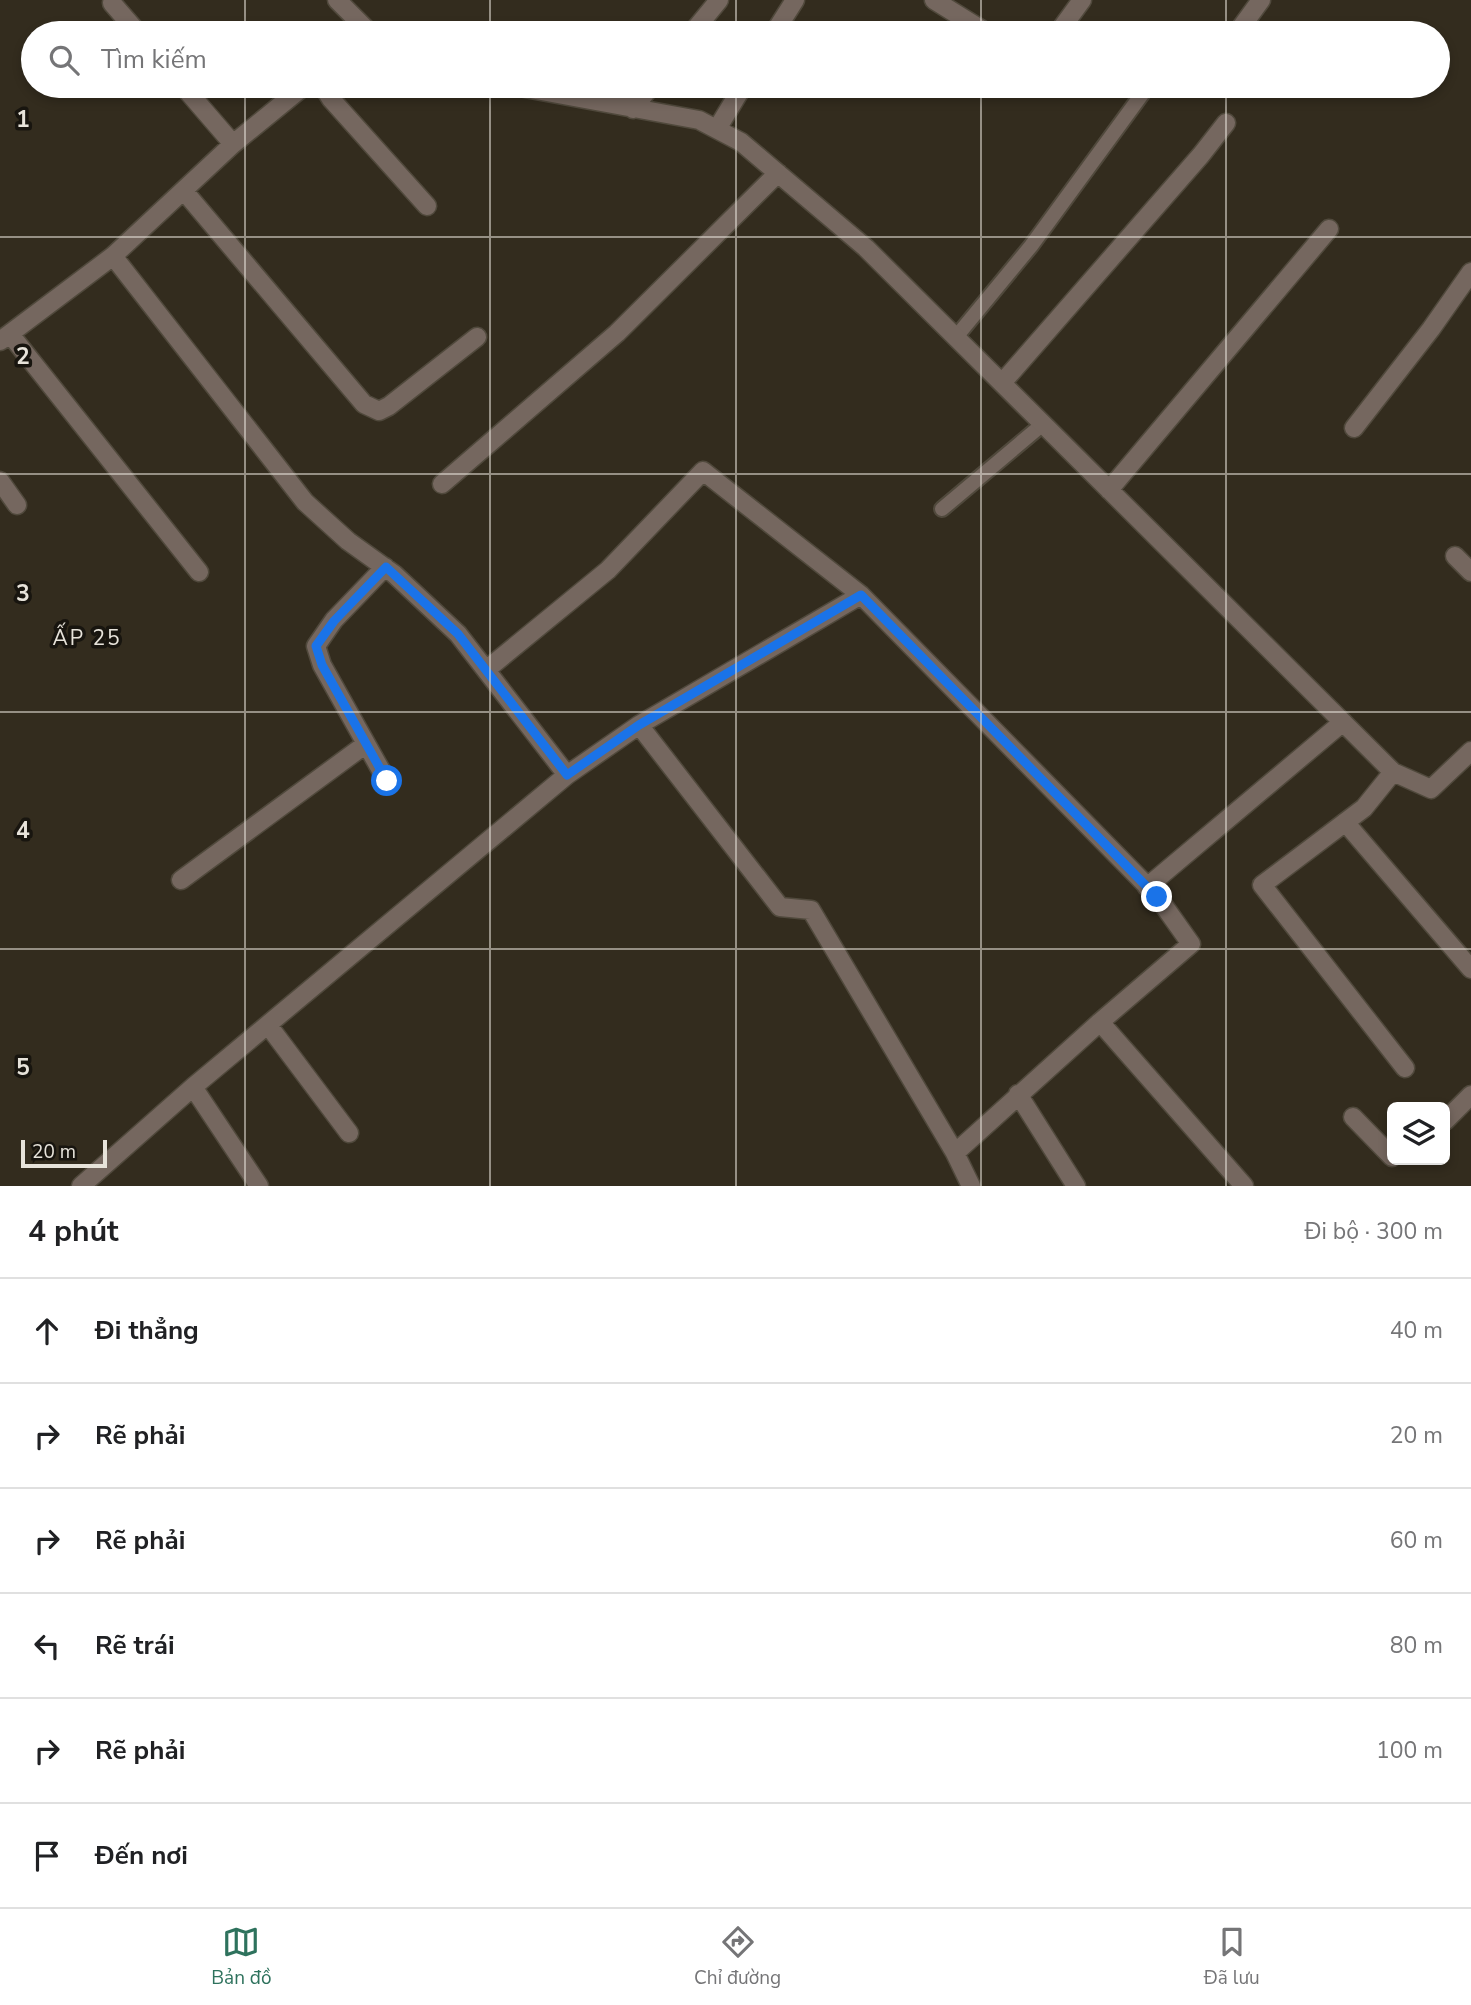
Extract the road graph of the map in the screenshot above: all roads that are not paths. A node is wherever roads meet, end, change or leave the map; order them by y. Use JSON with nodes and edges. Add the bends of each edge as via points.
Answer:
{"nodes":[{"id":1,"x":337,"y":0,"type":"edge"},
{"id":2,"x":719,"y":0,"type":"edge"},
{"id":3,"x":795,"y":0,"type":"edge"},
{"id":4,"x":934,"y":0,"type":"edge"},
{"id":5,"x":1082,"y":0,"type":"edge"},
{"id":6,"x":1261,"y":0,"type":"edge"},
{"id":7,"x":112,"y":4,"type":"dead end"},
{"id":8,"x":127,"y":21,"type":"edge"},
{"id":9,"x":357,"y":21,"type":"edge"},
{"id":10,"x":702,"y":21,"type":"edge"},
{"id":11,"x":782,"y":21,"type":"edge"},
{"id":12,"x":968,"y":21,"type":"edge"},
{"id":13,"x":1067,"y":21,"type":"edge"},
{"id":14,"x":1246,"y":21,"type":"edge"},
{"id":15,"x":193,"y":98,"type":"edge"},
{"id":16,"x":289,"y":98,"type":"edge"},
{"id":17,"x":330,"y":98,"type":"edge"},
{"id":18,"x":579,"y":98,"type":"edge"},
{"id":19,"x":641,"y":98,"type":"edge"},
{"id":20,"x":736,"y":98,"type":"edge"},
{"id":21,"x":1139,"y":98,"type":"edge"},
{"id":22,"x":633,"y":108,"type":"junction"},
{"id":23,"x":1226,"y":123,"type":"dead end"},
{"id":24,"x":717,"y":129,"type":"junction"},
{"id":25,"x":233,"y":144,"type":"junction"},
{"id":26,"x":778,"y":173,"type":"junction"},
{"id":27,"x":184,"y":191,"type":"junction"},
{"id":28,"x":427,"y":206,"type":"dead end"},
{"id":29,"x":1329,"y":229,"type":"dead end"},
{"id":30,"x":113,"y":256,"type":"junction"},
{"id":31,"x":1471,"y":272,"type":"edge"},
{"id":32,"x":5,"y":337,"type":"edge"},
{"id":33,"x":477,"y":337,"type":"dead end"},
{"id":34,"x":956,"y":337,"type":"junction"},
{"id":35,"x":1002,"y":383,"type":"junction"},
{"id":36,"x":1043,"y":424,"type":"junction"},
{"id":37,"x":1354,"y":428,"type":"dead end"},
{"id":38,"x":0,"y":481,"type":"edge"},
{"id":39,"x":442,"y":484,"type":"dead end"},
{"id":40,"x":1109,"y":490,"type":"junction"},
{"id":41,"x":17,"y":505,"type":"dead end"},
{"id":42,"x":942,"y":509,"type":"dead end"},
{"id":43,"x":1455,"y":556,"type":"dead end"},
{"id":44,"x":386,"y":567,"type":"junction"},
{"id":45,"x":199,"y":572,"type":"dead end"},
{"id":46,"x":1471,"y":572,"type":"edge"},
{"id":47,"x":861,"y":595,"type":"junction"},
{"id":48,"x":486,"y":670,"type":"junction"},
{"id":49,"x":1343,"y":722,"type":"junction"},
{"id":50,"x":639,"y":725,"type":"junction"},
{"id":51,"x":366,"y":744,"type":"junction"},
{"id":52,"x":1471,"y":751,"type":"edge"},
{"id":53,"x":1394,"y":772,"type":"junction"},
{"id":54,"x":567,"y":775,"type":"junction"},
{"id":55,"x":387,"y":781,"type":"dead end"},
{"id":56,"x":1345,"y":822,"type":"junction"},
{"id":57,"x":181,"y":880,"type":"dead end"},
{"id":58,"x":1147,"y":887,"type":"junction"},
{"id":59,"x":1471,"y":968,"type":"edge"},
{"id":60,"x":1100,"y":1022,"type":"junction"},
{"id":61,"x":268,"y":1025,"type":"junction"},
{"id":62,"x":1405,"y":1069,"type":"dead end"},
{"id":63,"x":193,"y":1087,"type":"junction"},
{"id":64,"x":1018,"y":1094,"type":"junction"},
{"id":65,"x":1471,"y":1095,"type":"edge"},
{"id":66,"x":1353,"y":1116,"type":"dead end"},
{"id":67,"x":1450,"y":1116,"type":"edge"},
{"id":68,"x":349,"y":1133,"type":"dead end"},
{"id":69,"x":1387,"y":1151,"type":"edge"},
{"id":70,"x":955,"y":1153,"type":"junction"},
{"id":71,"x":81,"y":1186,"type":"edge"},
{"id":72,"x":259,"y":1186,"type":"edge"},
{"id":73,"x":971,"y":1186,"type":"edge"},
{"id":74,"x":1076,"y":1186,"type":"edge"},
{"id":75,"x":1244,"y":1186,"type":"edge"}],
"edges":[{"from":1,"to":9,"type":"street"},
{"from":2,"to":10,"type":"street"},
{"from":3,"to":11,"type":"street"},
{"from":4,"to":12,"type":"street"},
{"from":5,"to":13,"type":"street"},
{"from":6,"to":14,"type":"street"},
{"from":7,"to":8,"type":"street"},
{"from":15,"to":25,"type":"street"},
{"from":16,"to":25,"type":"street"},
{"from":17,"to":28,"type":"street"},
{"from":18,"to":22,"type":"street"},
{"from":19,"to":22,"type":"street"},
{"from":20,"to":24,"type":"street"},
{"from":21,"to":34,"type":"lane","via":[[1031,246]]},
{"from":22,"to":24,"type":"street","via":[[699,120]]},
{"from":23,"to":35,"type":"street"},
{"from":24,"to":26,"type":"street"},
{"from":25,"to":27,"type":"street"},
{"from":26,"to":34,"type":"street","via":[[866,248]]},
{"from":26,"to":39,"type":"street","via":[[617,333]]},
{"from":27,"to":30,"type":"street"},
{"from":27,"to":33,"type":"street","via":[[370,408],[379,411],[389,406]]},
{"from":29,"to":40,"type":"street"},
{"from":30,"to":32,"type":"street"},
{"from":30,"to":44,"type":"street","via":[[305,502],[348,541]]},
{"from":31,"to":37,"type":"street"},
{"from":32,"to":45,"type":"street"},
{"from":34,"to":35,"type":"street"},
{"from":35,"to":36,"type":"street"},
{"from":36,"to":40,"type":"street"},
{"from":36,"to":42,"type":"lane"},
{"from":38,"to":41,"type":"street"},
{"from":40,"to":49,"type":"street"},
{"from":43,"to":46,"type":"street"},
{"from":44,"to":48,"type":"street","via":[[458,634]]},
{"from":44,"to":51,"type":"street","via":[[316,646]]},
{"from":47,"to":48,"type":"street","via":[[703,471],[608,570]]},
{"from":47,"to":50,"type":"street"},
{"from":47,"to":58,"type":"street"},
{"from":48,"to":54,"type":"street"},
{"from":49,"to":53,"type":"street"},
{"from":49,"to":58,"type":"street"},
{"from":50,"to":54,"type":"street"},
{"from":50,"to":70,"type":"street","via":[[780,907],[811,910]]},
{"from":51,"to":55,"type":"street"},
{"from":51,"to":57,"type":"street"},
{"from":52,"to":53,"type":"street","via":[[1431,789]]},
{"from":53,"to":56,"type":"street","via":[[1364,808]]},
{"from":54,"to":61,"type":"street"},
{"from":56,"to":59,"type":"street"},
{"from":56,"to":62,"type":"street","via":[[1262,885]]},
{"from":58,"to":60,"type":"street","via":[[1191,944]]},
{"from":60,"to":64,"type":"street"},
{"from":60,"to":75,"type":"street"},
{"from":61,"to":63,"type":"street"},
{"from":61,"to":68,"type":"street"},
{"from":63,"to":71,"type":"street"},
{"from":63,"to":72,"type":"street"},
{"from":64,"to":70,"type":"street"},
{"from":64,"to":74,"type":"street"},
{"from":65,"to":67,"type":"street"},
{"from":66,"to":69,"type":"street"},
{"from":70,"to":73,"type":"street"}]}
